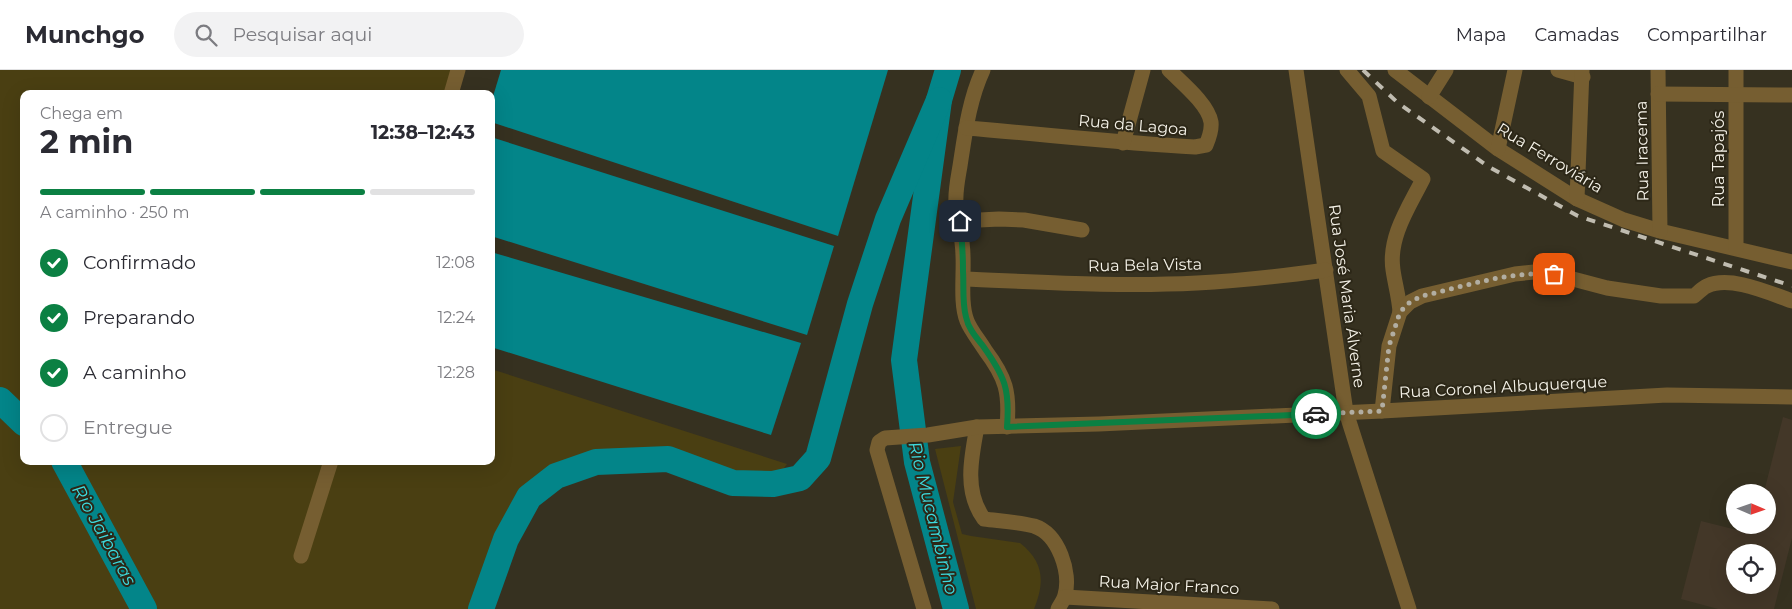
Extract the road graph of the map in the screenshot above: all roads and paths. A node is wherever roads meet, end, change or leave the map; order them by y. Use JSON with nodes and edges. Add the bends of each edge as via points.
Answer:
{"nodes":[{"id":1,"x":458,"y":70,"type":"edge"},
{"id":2,"x":983,"y":70,"type":"edge"},
{"id":3,"x":1143,"y":70,"type":"edge"},
{"id":4,"x":1170,"y":70,"type":"edge"},
{"id":5,"x":1296,"y":70,"type":"edge"},
{"id":6,"x":1347,"y":70,"type":"edge"},
{"id":7,"x":1395,"y":70,"type":"edge"},
{"id":8,"x":1446,"y":70,"type":"edge"},
{"id":9,"x":1515,"y":70,"type":"edge"},
{"id":10,"x":1558,"y":70,"type":"edge"},
{"id":11,"x":1658,"y":70,"type":"edge"},
{"id":12,"x":1736,"y":70,"type":"edge"},
{"id":13,"x":1582,"y":73,"type":"edge"},
{"id":14,"x":452,"y":90,"type":"edge"},
{"id":15,"x":1658,"y":94,"type":"junction"},
{"id":16,"x":1736,"y":95,"type":"junction"},
{"id":17,"x":1792,"y":95,"type":"edge"},
{"id":18,"x":1429,"y":97,"type":"junction"},
{"id":19,"x":966,"y":128,"type":"junction"},
{"id":20,"x":1123,"y":143,"type":"junction"},
{"id":21,"x":1498,"y":149,"type":"junction"},
{"id":22,"x":1577,"y":199,"type":"junction"},
{"id":23,"x":960,"y":221,"type":"junction"},
{"id":24,"x":1082,"y":230,"type":"dead end"},
{"id":25,"x":1660,"y":231,"type":"junction"},
{"id":26,"x":1736,"y":248,"type":"junction"},
{"id":27,"x":1792,"y":262,"type":"edge"},
{"id":28,"x":1326,"y":270,"type":"junction"},
{"id":29,"x":964,"y":278,"type":"junction"},
{"id":30,"x":1792,"y":301,"type":"edge"},
{"id":31,"x":1400,"y":312,"type":"junction"},
{"id":32,"x":1792,"y":397,"type":"edge"},
{"id":33,"x":1382,"y":411,"type":"junction"},
{"id":34,"x":1346,"y":412,"type":"junction"},
{"id":35,"x":977,"y":427,"type":"junction"},
{"id":36,"x":1007,"y":427,"type":"junction"},
{"id":37,"x":330,"y":465,"type":"edge"},
{"id":38,"x":301,"y":556,"type":"dead end"},
{"id":39,"x":1061,"y":603,"type":"edge"},
{"id":40,"x":924,"y":609,"type":"edge"},
{"id":41,"x":1272,"y":609,"type":"edge"},
{"id":42,"x":1409,"y":609,"type":"edge"}],
"edges":[{"from":1,"to":14,"type":"street"},
{"from":2,"to":19,"type":"street"},
{"from":3,"to":20,"type":"street"},
{"from":4,"to":20,"type":"street","name":"Rua da Lagoa","via":[[1207,111],[1211,123],[1206,145]]},
{"from":5,"to":28,"type":"street","name":"Rua José Maria Álverne"},
{"from":6,"to":31,"type":"street","via":[[1369,96],[1383,151],[1423,178],[1396,232],[1392,249],[1392,269]]},
{"from":7,"to":18,"type":"street","name":"Rua Ferroviária"},
{"from":8,"to":18,"type":"street"},
{"from":9,"to":21,"type":"street"},
{"from":10,"to":13,"type":"street"},
{"from":11,"to":15,"type":"street","name":"Rua Iracema"},
{"from":12,"to":16,"type":"street","name":"Rua Tapajós"},
{"from":13,"to":22,"type":"street"},
{"from":15,"to":16,"type":"street"},
{"from":15,"to":25,"type":"street","name":"Rua Iracema"},
{"from":16,"to":17,"type":"street"},
{"from":16,"to":26,"type":"street","name":"Rua Tapajós"},
{"from":18,"to":21,"type":"street","name":"Rua Ferroviária"},
{"from":19,"to":20,"type":"street","name":"Rua da Lagoa"},
{"from":19,"to":23,"type":"street","via":[[956,190]]},
{"from":21,"to":22,"type":"street","name":"Rua Ferroviária"},
{"from":22,"to":25,"type":"street","name":"Rua Ferroviária","via":[[1624,220]]},
{"from":23,"to":24,"type":"street","via":[[1024,220]]},
{"from":23,"to":29,"type":"street"},
{"from":25,"to":26,"type":"street","name":"Rua Ferroviária"},
{"from":26,"to":27,"type":"street","name":"Rua Ferroviária"},
{"from":28,"to":29,"type":"street","name":"Rua Bela Vista","via":[[1195,283],[1079,283]]},
{"from":28,"to":34,"type":"street","name":"Rua José Maria Álverne"},
{"from":29,"to":36,"type":"street","via":[[966,318],[1006,385],[1009,405]]},
{"from":30,"to":31,"type":"street","via":[[1732,283],[1706,286],[1694,296],[1661,296],[1534,272],[1422,296]]},
{"from":31,"to":33,"type":"street","via":[[1389,346]]},
{"from":32,"to":33,"type":"street","name":"Rua Coronel Albuquerque","via":[[1667,395]]},
{"from":33,"to":34,"type":"street","name":"Rua Coronel Albuquerque"},
{"from":34,"to":36,"type":"street","name":"Rua Coronel Albuquerque"},
{"from":34,"to":42,"type":"street","name":"Rua José Maria Álverne"},
{"from":35,"to":36,"type":"street","name":"Rua Coronel Albuquerque"},
{"from":35,"to":39,"type":"street","via":[[970,482],[978,511],[984,520],[1036,526],[1054,542],[1067,572]]},
{"from":35,"to":40,"type":"street","name":"Rua Coronel Albuquerque","via":[[885,438],[879,442],[877,450]]},
{"from":37,"to":38,"type":"street"},
{"from":39,"to":41,"type":"street","name":"Rua Major Franco"}]}
